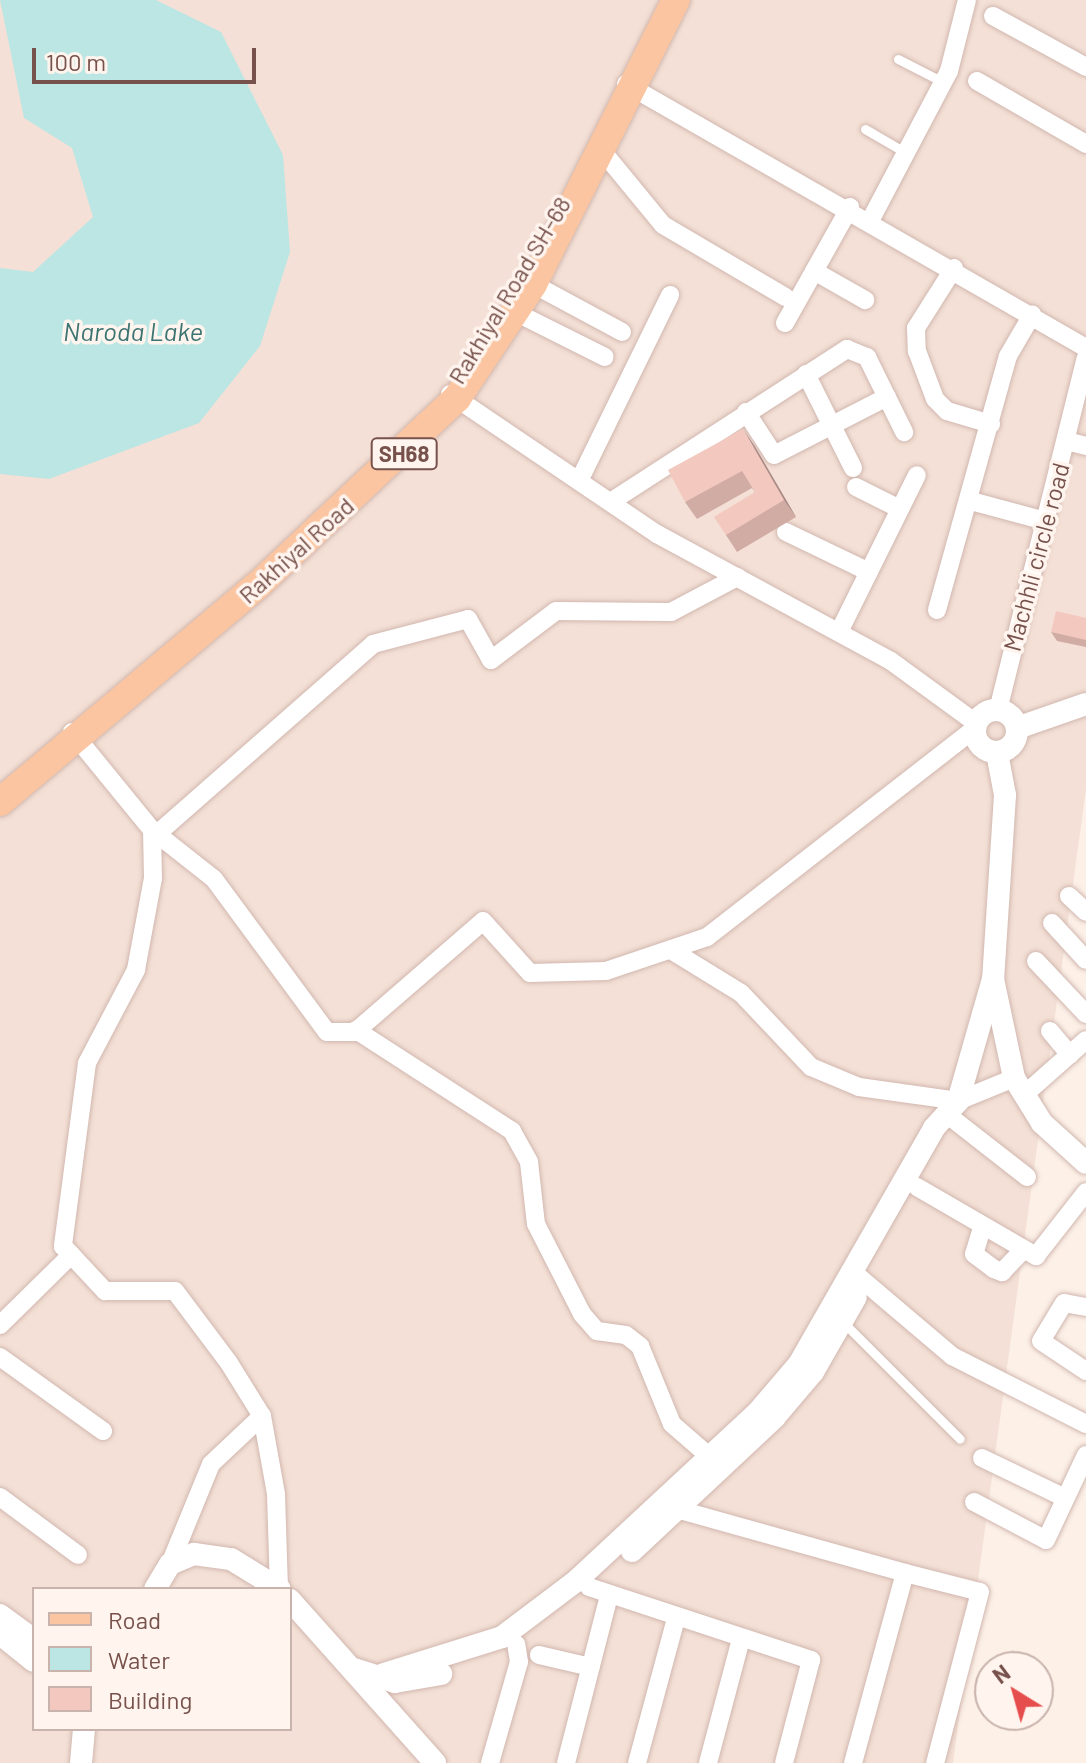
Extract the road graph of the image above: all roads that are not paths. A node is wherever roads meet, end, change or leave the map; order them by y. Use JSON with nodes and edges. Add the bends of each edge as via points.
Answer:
{"nodes":[{"id":1,"x":665,"y":0,"type":"edge"},
{"id":2,"x":676,"y":0,"type":"edge"},
{"id":3,"x":967,"y":0,"type":"edge"},
{"id":4,"x":993,"y":16,"type":"dead end"},
{"id":5,"x":898,"y":59,"type":"dead end"},
{"id":6,"x":1086,"y":67,"type":"edge"},
{"id":7,"x":977,"y":81,"type":"dead end"},
{"id":8,"x":943,"y":82,"type":"junction"},
{"id":9,"x":630,"y":86,"type":"junction"},
{"id":10,"x":865,"y":129,"type":"dead end"},
{"id":11,"x":1086,"y":144,"type":"edge"},
{"id":12,"x":603,"y":152,"type":"junction"},
{"id":13,"x":906,"y":153,"type":"junction"},
{"id":14,"x":850,"y":207,"type":"junction"},
{"id":15,"x":871,"y":219,"type":"junction"},
{"id":16,"x":954,"y":268,"type":"junction"},
{"id":17,"x":814,"y":271,"type":"junction"},
{"id":18,"x":533,"y":284,"type":"junction"},
{"id":19,"x":670,"y":295,"type":"dead end"},
{"id":20,"x":785,"y":297,"type":"dead end"},
{"id":21,"x":865,"y":300,"type":"dead end"},
{"id":22,"x":517,"y":313,"type":"junction"},
{"id":23,"x":1032,"y":315,"type":"junction"},
{"id":24,"x":785,"y":323,"type":"dead end"},
{"id":25,"x":622,"y":332,"type":"dead end"},
{"id":26,"x":1086,"y":348,"type":"edge"},
{"id":27,"x":605,"y":357,"type":"dead end"},
{"id":28,"x":1085,"y":366,"type":"edge"},
{"id":29,"x":806,"y":374,"type":"junction"},
{"id":30,"x":452,"y":395,"type":"junction"},
{"id":31,"x":887,"y":397,"type":"junction"},
{"id":32,"x":746,"y":412,"type":"junction"},
{"id":33,"x":991,"y":424,"type":"junction"},
{"id":34,"x":830,"y":425,"type":"junction"},
{"id":35,"x":904,"y":432,"type":"dead end"},
{"id":36,"x":1066,"y":441,"type":"junction"},
{"id":37,"x":1086,"y":446,"type":"edge"},
{"id":38,"x":917,"y":475,"type":"dead end"},
{"id":39,"x":580,"y":479,"type":"junction"},
{"id":40,"x":612,"y":501,"type":"junction"},
{"id":41,"x":971,"y":501,"type":"junction"},
{"id":42,"x":900,"y":509,"type":"junction"},
{"id":43,"x":1045,"y":521,"type":"junction"},
{"id":44,"x":786,"y":532,"type":"dead end"},
{"id":45,"x":869,"y":572,"type":"junction"},
{"id":46,"x":737,"y":577,"type":"junction"},
{"id":47,"x":937,"y":610,"type":"dead end"},
{"id":48,"x":839,"y":632,"type":"junction"},
{"id":49,"x":1086,"y":704,"type":"edge"},
{"id":50,"x":998,"y":710,"type":"junction"},
{"id":51,"x":976,"y":726,"type":"junction"},
{"id":52,"x":1017,"y":728,"type":"junction"},
{"id":53,"x":72,"y":733,"type":"junction"},
{"id":54,"x":997,"y":753,"type":"junction"},
{"id":55,"x":0,"y":782,"type":"edge"},
{"id":56,"x":0,"y":802,"type":"edge"},
{"id":57,"x":155,"y":832,"type":"junction"},
{"id":58,"x":1069,"y":896,"type":"dead end"},
{"id":59,"x":1086,"y":912,"type":"edge"},
{"id":60,"x":1052,"y":923,"type":"dead end"},
{"id":61,"x":671,"y":950,"type":"junction"},
{"id":62,"x":1086,"y":960,"type":"edge"},
{"id":63,"x":1036,"y":961,"type":"dead end"},
{"id":64,"x":993,"y":979,"type":"junction"},
{"id":65,"x":1086,"y":1014,"type":"edge"},
{"id":66,"x":356,"y":1030,"type":"junction"},
{"id":67,"x":1050,"y":1031,"type":"dead end"},
{"id":68,"x":1086,"y":1040,"type":"edge"},
{"id":69,"x":1070,"y":1055,"type":"junction"},
{"id":70,"x":1020,"y":1086,"type":"junction"},
{"id":71,"x":951,"y":1112,"type":"junction"},
{"id":72,"x":1086,"y":1163,"type":"edge"},
{"id":73,"x":1027,"y":1177,"type":"dead end"},
{"id":74,"x":917,"y":1187,"type":"junction"},
{"id":75,"x":1086,"y":1192,"type":"edge"},
{"id":76,"x":982,"y":1228,"type":"junction"},
{"id":77,"x":1021,"y":1252,"type":"junction"},
{"id":78,"x":71,"y":1255,"type":"junction"},
{"id":79,"x":858,"y":1277,"type":"junction"},
{"id":80,"x":1086,"y":1307,"type":"edge"},
{"id":81,"x":843,"y":1322,"type":"junction"},
{"id":82,"x":0,"y":1325,"type":"edge"},
{"id":83,"x":0,"y":1357,"type":"edge"},
{"id":84,"x":1086,"y":1371,"type":"edge"},
{"id":85,"x":262,"y":1416,"type":"junction"},
{"id":86,"x":1086,"y":1424,"type":"edge"},
{"id":87,"x":103,"y":1431,"type":"dead end"},
{"id":88,"x":960,"y":1439,"type":"dead end"},
{"id":89,"x":1086,"y":1455,"type":"edge"},
{"id":90,"x":982,"y":1458,"type":"dead end"},
{"id":91,"x":717,"y":1463,"type":"junction"},
{"id":92,"x":1065,"y":1498,"type":"junction"},
{"id":93,"x":6,"y":1502,"type":"edge"},
{"id":94,"x":974,"y":1502,"type":"dead end"},
{"id":95,"x":680,"y":1510,"type":"junction"},
{"id":96,"x":0,"y":1522,"type":"edge"},
{"id":97,"x":78,"y":1555,"type":"dead end"},
{"id":98,"x":170,"y":1564,"type":"junction"},
{"id":99,"x":905,"y":1573,"type":"junction"},
{"id":100,"x":156,"y":1587,"type":"edge"},
{"id":101,"x":277,"y":1587,"type":"edge"},
{"id":102,"x":279,"y":1587,"type":"edge"},
{"id":103,"x":599,"y":1592,"type":"junction"},
{"id":104,"x":292,"y":1602,"type":"edge"},
{"id":105,"x":0,"y":1615,"type":"edge"},
{"id":106,"x":676,"y":1618,"type":"junction"},
{"id":107,"x":0,"y":1634,"type":"edge"},
{"id":108,"x":32,"y":1639,"type":"edge"},
{"id":109,"x":741,"y":1639,"type":"junction"},
{"id":110,"x":516,"y":1644,"type":"junction"},
{"id":111,"x":539,"y":1655,"type":"dead end"},
{"id":112,"x":32,"y":1659,"type":"edge"},
{"id":113,"x":591,"y":1667,"type":"junction"},
{"id":114,"x":354,"y":1669,"type":"junction"},
{"id":115,"x":384,"y":1674,"type":"junction"},
{"id":116,"x":84,"y":1731,"type":"edge"},
{"id":117,"x":81,"y":1763,"type":"edge"},
{"id":118,"x":435,"y":1763,"type":"edge"},
{"id":119,"x":490,"y":1763,"type":"edge"},
{"id":120,"x":566,"y":1763,"type":"edge"},
{"id":121,"x":637,"y":1763,"type":"edge"},
{"id":122,"x":708,"y":1763,"type":"edge"},
{"id":123,"x":784,"y":1763,"type":"edge"},
{"id":124,"x":853,"y":1763,"type":"edge"},
{"id":125,"x":935,"y":1763,"type":"edge"}],
"edges":[{"from":1,"to":9,"type":"main road","name":"Rakhiyal Road SH-68","number":"SH68"},
{"from":2,"to":9,"type":"main road","name":"Rakhiyal Road","number":"SH68"},
{"from":3,"to":8,"type":"street"},
{"from":4,"to":6,"type":"street"},
{"from":5,"to":8,"type":"lane"},
{"from":7,"to":11,"type":"street"},
{"from":8,"to":13,"type":"street"},
{"from":9,"to":12,"type":"main road","name":"Rakhiyal Road","number":"SH68"},
{"from":9,"to":14,"type":"street"},
{"from":9,"to":30,"type":"main road","name":"Rakhiyal Road SH-68","number":"SH68"},
{"from":10,"to":13,"type":"lane"},
{"from":12,"to":18,"type":"main road","name":"Rakhiyal Road","number":"SH68"},
{"from":12,"to":20,"type":"street","via":[[663,225]]},
{"from":13,"to":15,"type":"street"},
{"from":14,"to":15,"type":"street"},
{"from":14,"to":17,"type":"street"},
{"from":15,"to":16,"type":"street"},
{"from":16,"to":23,"type":"street"},
{"from":16,"to":33,"type":"street","via":[[916,328],[917,351],[935,399],[947,411]]},
{"from":17,"to":21,"type":"street"},
{"from":17,"to":24,"type":"street"},
{"from":18,"to":22,"type":"main road","name":"Rakhiyal Road","number":"SH68"},
{"from":18,"to":25,"type":"street"},
{"from":19,"to":39,"type":"street"},
{"from":22,"to":27,"type":"street"},
{"from":22,"to":30,"type":"main road","name":"Rakhiyal Road","number":"SH68"},
{"from":23,"to":26,"type":"street"},
{"from":23,"to":33,"type":"street","via":[[1008,356]]},
{"from":28,"to":36,"type":"street","name":"Machhli circle road"},
{"from":29,"to":31,"type":"street","via":[[847,349],[861,350]]},
{"from":29,"to":32,"type":"street"},
{"from":29,"to":34,"type":"street"},
{"from":30,"to":39,"type":"street"},
{"from":30,"to":53,"type":"main road","name":"Rakhiyal Road","number":"SH68","via":[[258,585]]},
{"from":31,"to":34,"type":"street"},
{"from":31,"to":35,"type":"street"},
{"from":32,"to":34,"type":"street","via":[[770,455]]},
{"from":32,"to":40,"type":"street"},
{"from":33,"to":41,"type":"street"},
{"from":34,"to":42,"type":"street","via":[[855,478]]},
{"from":36,"to":37,"type":"street"},
{"from":36,"to":43,"type":"street","name":"Machhli circle road"},
{"from":38,"to":42,"type":"street"},
{"from":39,"to":40,"type":"street"},
{"from":40,"to":46,"type":"street"},
{"from":41,"to":43,"type":"street"},
{"from":41,"to":47,"type":"street"},
{"from":42,"to":45,"type":"street"},
{"from":43,"to":50,"type":"street","name":"Machhli circle road"},
{"from":44,"to":45,"type":"street"},
{"from":45,"to":48,"type":"street"},
{"from":46,"to":48,"type":"street"},
{"from":46,"to":57,"type":"street","via":[[671,612],[556,611],[491,660],[468,619],[373,644]]},
{"from":48,"to":51,"type":"street"},
{"from":49,"to":52,"type":"street"},
{"from":50,"to":51,"type":"street"},
{"from":50,"to":52,"type":"street"},
{"from":51,"to":54,"type":"street","via":[[980,746]]},
{"from":51,"to":61,"type":"street","via":[[707,937]]},
{"from":52,"to":54,"type":"street","via":[[1014,743]]},
{"from":53,"to":55,"type":"main road","number":"SH68"},
{"from":53,"to":56,"type":"main road","name":"Rakhiyal Road","number":"SH68"},
{"from":53,"to":57,"type":"street"},
{"from":54,"to":64,"type":"street","via":[[1005,795]]},
{"from":57,"to":66,"type":"street","via":[[214,879],[327,1032]]},
{"from":57,"to":78,"type":"street","via":[[153,878],[136,970],[87,1063],[63,1246]]},
{"from":58,"to":59,"type":"street"},
{"from":60,"to":62,"type":"street"},
{"from":61,"to":66,"type":"street","via":[[606,971],[530,973],[483,921]]},
{"from":61,"to":71,"type":"street","via":[[741,993],[811,1067],[859,1087]]},
{"from":63,"to":65,"type":"street"},
{"from":64,"to":70,"type":"street"},
{"from":64,"to":71,"type":"street"},
{"from":66,"to":91,"type":"street","via":[[512,1131],[529,1162],[536,1224],[582,1314],[597,1331],[626,1335],[640,1346],[672,1424]]},
{"from":67,"to":69,"type":"street"},
{"from":68,"to":69,"type":"street"},
{"from":69,"to":70,"type":"street"},
{"from":70,"to":71,"type":"street"},
{"from":70,"to":72,"type":"street","via":[[1042,1123]]},
{"from":71,"to":73,"type":"street"},
{"from":71,"to":74,"type":"street","via":[[949,1133]]},
{"from":71,"to":79,"type":"street","via":[[934,1128]]},
{"from":74,"to":76,"type":"street"},
{"from":74,"to":79,"type":"street"},
{"from":75,"to":77,"type":"street","via":[[1045,1248],[1036,1256]]},
{"from":76,"to":77,"type":"street"},
{"from":76,"to":77,"type":"street","via":[[974,1254],[994,1269],[1002,1272]]},
{"from":78,"to":82,"type":"street"},
{"from":78,"to":85,"type":"street","via":[[105,1291],[175,1291]]},
{"from":79,"to":81,"type":"street"},
{"from":79,"to":86,"type":"street","via":[[952,1356]]},
{"from":79,"to":91,"type":"street","via":[[799,1364]]},
{"from":80,"to":84,"type":"street","via":[[1064,1303],[1041,1341]]},
{"from":81,"to":88,"type":"lane"},
{"from":81,"to":91,"type":"street","via":[[813,1372]]},
{"from":83,"to":87,"type":"street"},
{"from":85,"to":98,"type":"street","via":[[211,1464]]},
{"from":85,"to":102,"type":"street","via":[[276,1494]]},
{"from":89,"to":92,"type":"street"},
{"from":90,"to":92,"type":"street"},
{"from":91,"to":95,"type":"street"},
{"from":91,"to":115,"type":"street","via":[[502,1637]]},
{"from":92,"to":94,"type":"street","via":[[1046,1540]]},
{"from":93,"to":96,"type":"street"},
{"from":93,"to":97,"type":"street"},
{"from":95,"to":99,"type":"street"},
{"from":95,"to":103,"type":"street"},
{"from":98,"to":100,"type":"street"},
{"from":98,"to":101,"type":"street","via":[[194,1554],[231,1559]]},
{"from":99,"to":124,"type":"street"},
{"from":99,"to":125,"type":"street","via":[[980,1592]]},
{"from":103,"to":106,"type":"street"},
{"from":103,"to":110,"type":"street"},
{"from":103,"to":113,"type":"street"},
{"from":104,"to":114,"type":"street"},
{"from":105,"to":108,"type":"street"},
{"from":106,"to":109,"type":"street"},
{"from":106,"to":121,"type":"street"},
{"from":107,"to":112,"type":"street"},
{"from":109,"to":122,"type":"street"},
{"from":109,"to":123,"type":"street","via":[[811,1660]]},
{"from":110,"to":115,"type":"street","via":[[445,1673],[395,1682]]},
{"from":110,"to":119,"type":"street","via":[[519,1662]]},
{"from":111,"to":113,"type":"street"},
{"from":113,"to":120,"type":"street"},
{"from":114,"to":115,"type":"street"},
{"from":114,"to":118,"type":"street"},
{"from":116,"to":117,"type":"street"}]}
